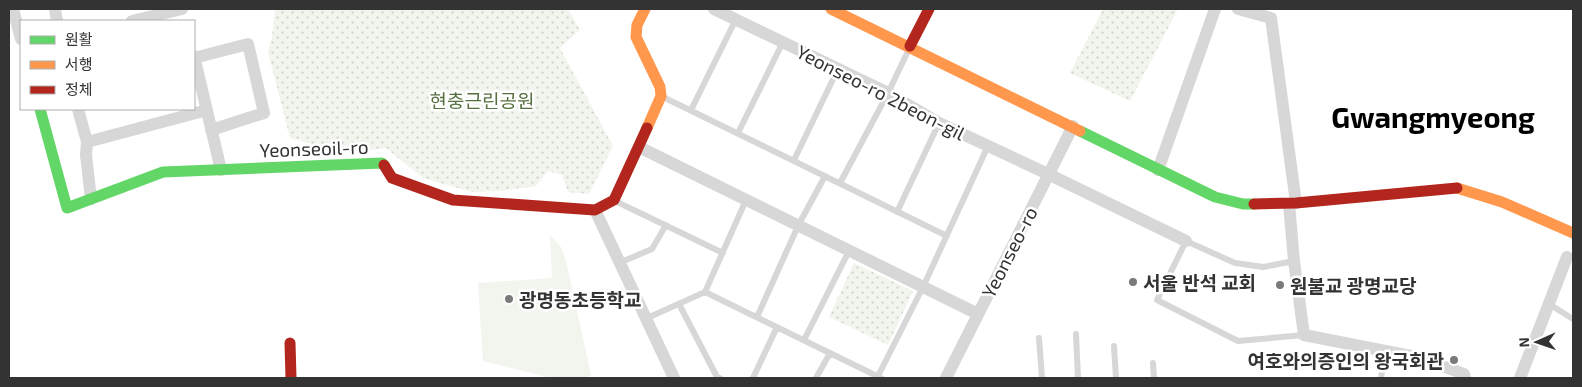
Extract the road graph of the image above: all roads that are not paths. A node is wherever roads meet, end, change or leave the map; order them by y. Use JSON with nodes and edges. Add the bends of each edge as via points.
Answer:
{"nodes":[{"id":1,"x":13,"y":9,"type":"edge"},
{"id":2,"x":182,"y":9,"type":"edge"},
{"id":3,"x":645,"y":9,"type":"edge"},
{"id":4,"x":714,"y":9,"type":"edge"},
{"id":5,"x":831,"y":9,"type":"edge"},
{"id":6,"x":929,"y":9,"type":"edge"},
{"id":7,"x":1215,"y":9,"type":"edge"},
{"id":8,"x":1238,"y":9,"type":"edge"},
{"id":9,"x":736,"y":19,"type":"junction"},
{"id":10,"x":136,"y":20,"type":"edge"},
{"id":11,"x":20,"y":35,"type":"edge"},
{"id":12,"x":783,"y":42,"type":"junction"},
{"id":13,"x":910,"y":46,"type":"junction"},
{"id":14,"x":195,"y":57,"type":"edge"},
{"id":15,"x":195,"y":61,"type":"edge"},
{"id":16,"x":838,"y":69,"type":"junction"},
{"id":17,"x":888,"y":94,"type":"junction"},
{"id":18,"x":661,"y":96,"type":"junction"},
{"id":19,"x":40,"y":110,"type":"edge"},
{"id":20,"x":78,"y":110,"type":"edge"},
{"id":21,"x":207,"y":110,"type":"junction"},
{"id":22,"x":692,"y":110,"type":"junction"},
{"id":23,"x":939,"y":123,"type":"junction"},
{"id":24,"x":1073,"y":126,"type":"junction"},
{"id":25,"x":211,"y":130,"type":"junction"},
{"id":26,"x":738,"y":133,"type":"junction"},
{"id":27,"x":87,"y":142,"type":"junction"},
{"id":28,"x":988,"y":146,"type":"junction"},
{"id":29,"x":639,"y":147,"type":"junction"},
{"id":30,"x":794,"y":160,"type":"junction"},
{"id":31,"x":221,"y":170,"type":"junction"},
{"id":32,"x":1158,"y":170,"type":"junction"},
{"id":33,"x":1048,"y":174,"type":"junction"},
{"id":34,"x":824,"y":176,"type":"junction"},
{"id":35,"x":840,"y":184,"type":"junction"},
{"id":36,"x":91,"y":199,"type":"junction"},
{"id":37,"x":614,"y":200,"type":"junction"},
{"id":38,"x":746,"y":200,"type":"junction"},
{"id":39,"x":1292,"y":204,"type":"junction"},
{"id":40,"x":595,"y":210,"type":"junction"},
{"id":41,"x":897,"y":212,"type":"junction"},
{"id":42,"x":666,"y":225,"type":"junction"},
{"id":43,"x":798,"y":226,"type":"junction"},
{"id":44,"x":1573,"y":233,"type":"edge"},
{"id":45,"x":947,"y":236,"type":"junction"},
{"id":46,"x":1186,"y":241,"type":"junction"},
{"id":47,"x":849,"y":251,"type":"junction"},
{"id":48,"x":723,"y":253,"type":"junction"},
{"id":49,"x":1567,"y":257,"type":"dead end"},
{"id":50,"x":1294,"y":260,"type":"junction"},
{"id":51,"x":619,"y":263,"type":"junction"},
{"id":52,"x":923,"y":286,"type":"junction"},
{"id":53,"x":705,"y":292,"type":"junction"},
{"id":54,"x":679,"y":304,"type":"junction"},
{"id":55,"x":1549,"y":304,"type":"junction"},
{"id":56,"x":978,"y":314,"type":"junction"},
{"id":57,"x":757,"y":317,"type":"junction"},
{"id":58,"x":645,"y":319,"type":"junction"},
{"id":59,"x":1573,"y":319,"type":"edge"},
{"id":60,"x":777,"y":327,"type":"junction"},
{"id":61,"x":1076,"y":334,"type":"dead end"},
{"id":62,"x":1304,"y":334,"type":"junction"},
{"id":63,"x":1039,"y":338,"type":"dead end"},
{"id":64,"x":804,"y":340,"type":"junction"},
{"id":65,"x":290,"y":343,"type":"dead end"},
{"id":66,"x":1114,"y":346,"type":"dead end"},
{"id":67,"x":1386,"y":351,"type":"junction"},
{"id":68,"x":830,"y":353,"type":"junction"},
{"id":69,"x":1153,"y":363,"type":"dead end"},
{"id":70,"x":291,"y":378,"type":"edge"},
{"id":71,"x":674,"y":378,"type":"edge"},
{"id":72,"x":720,"y":378,"type":"edge"},
{"id":73,"x":753,"y":378,"type":"edge"},
{"id":74,"x":816,"y":378,"type":"edge"},
{"id":75,"x":879,"y":378,"type":"edge"},
{"id":76,"x":946,"y":378,"type":"edge"},
{"id":77,"x":1042,"y":378,"type":"edge"},
{"id":78,"x":1078,"y":378,"type":"edge"},
{"id":79,"x":1116,"y":378,"type":"edge"},
{"id":80,"x":1154,"y":378,"type":"edge"},
{"id":81,"x":1381,"y":378,"type":"edge"},
{"id":82,"x":1465,"y":378,"type":"edge"},
{"id":83,"x":1520,"y":378,"type":"edge"}],
"edges":[{"from":1,"to":11,"type":"street"},
{"from":2,"to":10,"type":"street"},
{"from":3,"to":18,"type":"street","via":[[637,25],[636,37],[660,86]]},
{"from":4,"to":9,"type":"street","name":"Yeonseo-ro 2beon-gil"},
{"from":5,"to":13,"type":"street"},
{"from":6,"to":13,"type":"street"},
{"from":7,"to":32,"type":"street"},
{"from":8,"to":39,"type":"street","via":[[1271,18]]},
{"from":9,"to":12,"type":"street","name":"Yeonseo-ro 2beon-gil"},
{"from":9,"to":22,"type":"lane"},
{"from":12,"to":16,"type":"street","name":"Yeonseo-ro 2beon-gil"},
{"from":12,"to":26,"type":"lane"},
{"from":13,"to":17,"type":"lane"},
{"from":13,"to":24,"type":"street"},
{"from":14,"to":25,"type":"street","via":[[248,44],[264,113]]},
{"from":15,"to":21,"type":"street"},
{"from":16,"to":17,"type":"street","name":"Yeonseo-ro 2beon-gil"},
{"from":16,"to":30,"type":"lane"},
{"from":17,"to":23,"type":"street","name":"Yeonseo-ro 2beon-gil"},
{"from":17,"to":35,"type":"lane"},
{"from":18,"to":22,"type":"lane"},
{"from":18,"to":29,"type":"street"},
{"from":19,"to":36,"type":"street","name":"Yeonseoil-ro","via":[[67,208]]},
{"from":20,"to":27,"type":"street"},
{"from":21,"to":25,"type":"street"},
{"from":21,"to":27,"type":"street"},
{"from":22,"to":26,"type":"lane"},
{"from":23,"to":28,"type":"street","name":"Yeonseo-ro 2beon-gil"},
{"from":23,"to":41,"type":"lane"},
{"from":24,"to":32,"type":"street"},
{"from":24,"to":33,"type":"street","name":"Yeonseo-ro"},
{"from":25,"to":31,"type":"street"},
{"from":26,"to":30,"type":"lane"},
{"from":27,"to":36,"type":"street"},
{"from":28,"to":33,"type":"street","name":"Yeonseo-ro 2beon-gil"},
{"from":28,"to":45,"type":"lane"},
{"from":29,"to":37,"type":"street"},
{"from":29,"to":38,"type":"street"},
{"from":30,"to":34,"type":"lane"},
{"from":31,"to":36,"type":"street","name":"Yeonseoil-ro","via":[[163,172]]},
{"from":31,"to":40,"type":"street","name":"Yeonseoil-ro","via":[[382,163],[392,178],[453,200]]},
{"from":32,"to":39,"type":"street","via":[[1215,197],[1243,204]]},
{"from":33,"to":46,"type":"street","name":"Yeonseo-ro 2beon-gil"},
{"from":33,"to":56,"type":"street","name":"Yeonseo-ro"},
{"from":34,"to":35,"type":"lane"},
{"from":34,"to":43,"type":"lane"},
{"from":35,"to":41,"type":"lane"},
{"from":37,"to":40,"type":"street"},
{"from":37,"to":42,"type":"lane"},
{"from":38,"to":43,"type":"street"},
{"from":38,"to":48,"type":"lane"},
{"from":39,"to":44,"type":"street","via":[[1458,188],[1483,194]]},
{"from":39,"to":50,"type":"street"},
{"from":40,"to":51,"type":"street"},
{"from":41,"to":45,"type":"lane"},
{"from":42,"to":48,"type":"lane"},
{"from":42,"to":51,"type":"lane","via":[[652,249]]},
{"from":43,"to":47,"type":"street"},
{"from":43,"to":57,"type":"lane"},
{"from":45,"to":52,"type":"lane"},
{"from":46,"to":50,"type":"lane","via":[[1235,263],[1263,267]]},
{"from":46,"to":62,"type":"lane","via":[[1157,300],[1238,341]]},
{"from":47,"to":52,"type":"street"},
{"from":47,"to":64,"type":"lane"},
{"from":48,"to":53,"type":"lane"},
{"from":49,"to":55,"type":"street"},
{"from":50,"to":62,"type":"street"},
{"from":51,"to":58,"type":"street"},
{"from":52,"to":56,"type":"street"},
{"from":52,"to":75,"type":"lane"},
{"from":53,"to":54,"type":"lane"},
{"from":53,"to":57,"type":"lane"},
{"from":54,"to":58,"type":"lane"},
{"from":54,"to":72,"type":"lane"},
{"from":55,"to":59,"type":"lane"},
{"from":55,"to":83,"type":"street"},
{"from":56,"to":76,"type":"street","name":"Yeonseo-ro"},
{"from":57,"to":60,"type":"lane"},
{"from":58,"to":71,"type":"street"},
{"from":60,"to":64,"type":"lane"},
{"from":60,"to":73,"type":"lane"},
{"from":61,"to":78,"type":"lane"},
{"from":62,"to":67,"type":"street"},
{"from":63,"to":77,"type":"lane"},
{"from":64,"to":68,"type":"lane"},
{"from":65,"to":70,"type":"street"},
{"from":66,"to":79,"type":"lane"},
{"from":67,"to":81,"type":"lane"},
{"from":67,"to":82,"type":"street","via":[[1421,358],[1464,374]]},
{"from":68,"to":74,"type":"lane"},
{"from":68,"to":75,"type":"lane"},
{"from":69,"to":80,"type":"lane"}]}
